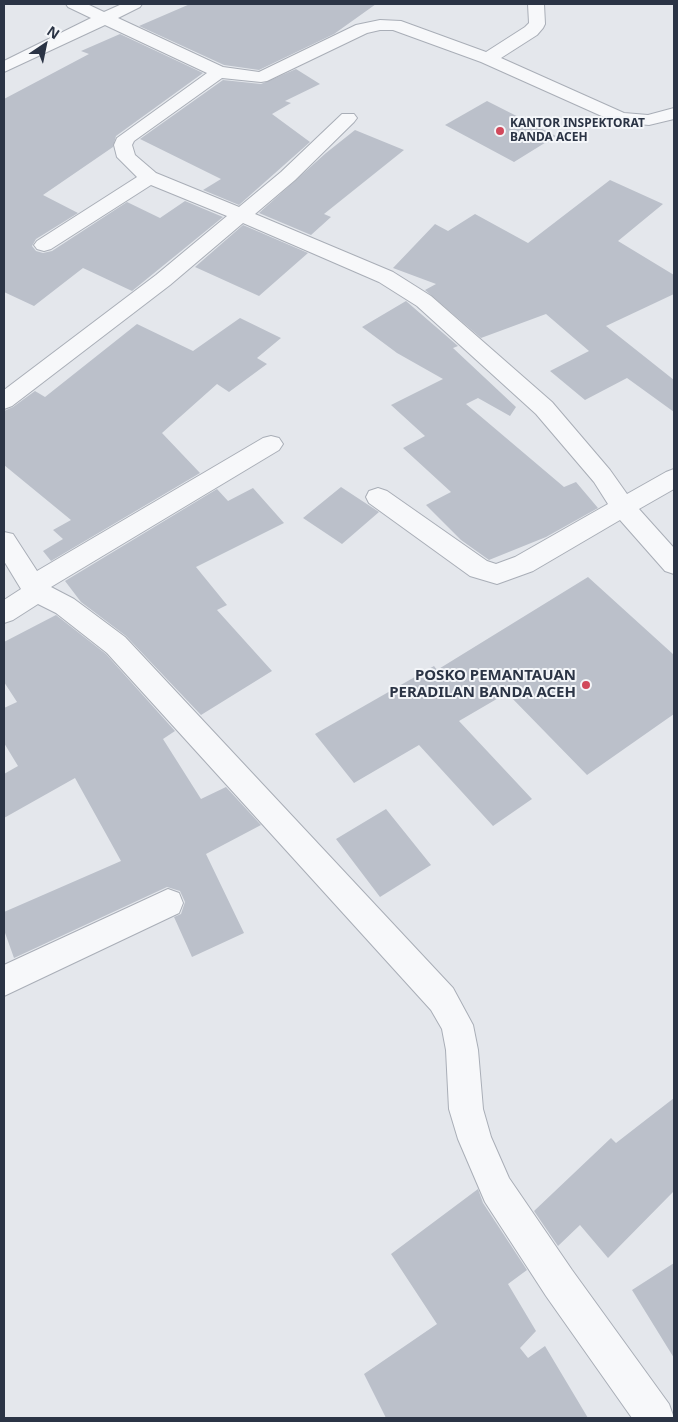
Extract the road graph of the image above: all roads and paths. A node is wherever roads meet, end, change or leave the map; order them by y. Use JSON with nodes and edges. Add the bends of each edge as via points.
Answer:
{"nodes":[{"id":1,"x":74,"y":4,"type":"edge"},
{"id":2,"x":134,"y":4,"type":"edge"},
{"id":3,"x":536,"y":4,"type":"edge"},
{"id":4,"x":106,"y":18,"type":"junction"},
{"id":5,"x":487,"y":58,"type":"junction"},
{"id":6,"x":4,"y":66,"type":"edge"},
{"id":7,"x":219,"y":72,"type":"junction"},
{"id":8,"x":674,"y":113,"type":"edge"},
{"id":9,"x":348,"y":118,"type":"dead end"},
{"id":10,"x":149,"y":177,"type":"junction"},
{"id":11,"x":241,"y":215,"type":"junction"},
{"id":12,"x":44,"y":245,"type":"dead end"},
{"id":13,"x":4,"y":401,"type":"edge"},
{"id":14,"x":271,"y":444,"type":"dead end"},
{"id":15,"x":674,"y":478,"type":"edge"},
{"id":16,"x":378,"y":496,"type":"dead end"},
{"id":17,"x":624,"y":507,"type":"junction"},
{"id":18,"x":4,"y":541,"type":"edge"},
{"id":19,"x":674,"y":564,"type":"edge"},
{"id":20,"x":34,"y":589,"type":"junction"},
{"id":21,"x":4,"y":613,"type":"edge"},
{"id":22,"x":168,"y":903,"type":"dead end"},
{"id":23,"x":4,"y":981,"type":"edge"},
{"id":24,"x":654,"y":1418,"type":"edge"}],
"edges":[{"from":1,"to":4,"type":"street"},
{"from":2,"to":4,"type":"street"},
{"from":3,"to":5,"type":"street","via":[[536,24],[531,31]]},
{"from":4,"to":6,"type":"street"},
{"from":4,"to":7,"type":"street"},
{"from":5,"to":7,"type":"street","via":[[403,27],[380,25],[343,37],[261,76]]},
{"from":5,"to":8,"type":"street","via":[[621,118],[649,120]]},
{"from":7,"to":10,"type":"street","via":[[126,138],[126,157]]},
{"from":9,"to":11,"type":"street","via":[[288,176]]},
{"from":10,"to":11,"type":"street"},
{"from":10,"to":12,"type":"street"},
{"from":11,"to":13,"type":"street","via":[[163,280]]},
{"from":11,"to":17,"type":"street","via":[[352,261],[424,300],[544,408]]},
{"from":14,"to":20,"type":"street"},
{"from":15,"to":17,"type":"street"},
{"from":16,"to":17,"type":"street","via":[[479,569],[491,574],[524,564]]},
{"from":17,"to":19,"type":"street"},
{"from":18,"to":20,"type":"street"},
{"from":20,"to":21,"type":"street"},
{"from":20,"to":24,"type":"street","via":[[65,606],[116,645],[442,999],[456,1025],[462,1050],[466,1109],[475,1139],[498,1190]]},
{"from":22,"to":23,"type":"street"}]}
